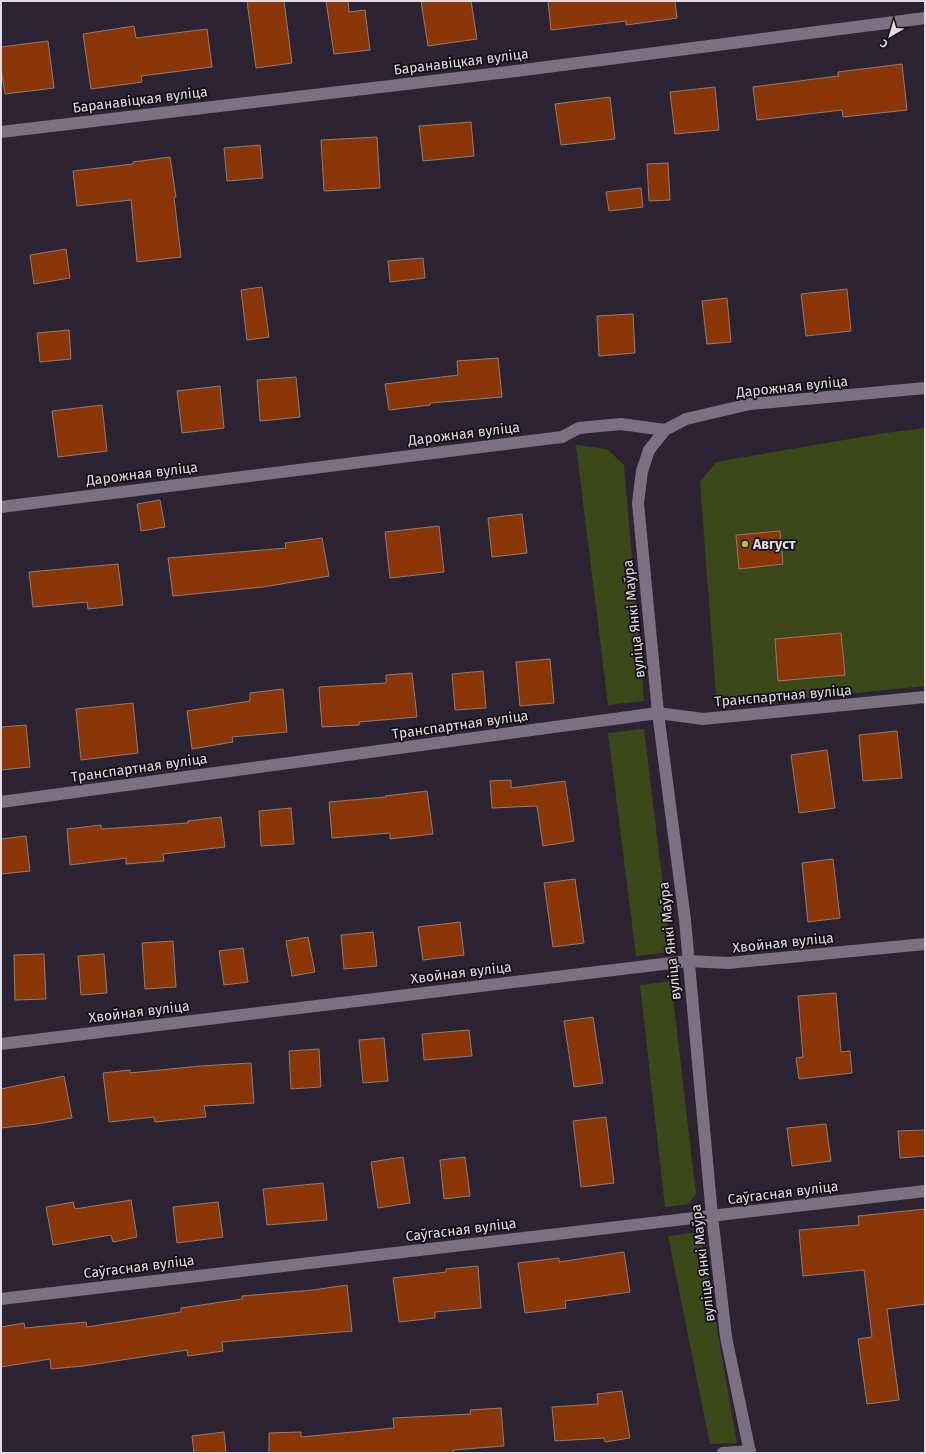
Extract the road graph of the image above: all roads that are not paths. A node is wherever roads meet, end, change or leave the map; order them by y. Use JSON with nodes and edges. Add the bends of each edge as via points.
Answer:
{"nodes":[{"id":1,"x":925,"y":18,"type":"edge"},
{"id":2,"x":1,"y":132,"type":"edge"},
{"id":3,"x":925,"y":388,"type":"edge"},
{"id":4,"x":665,"y":430,"type":"junction"},
{"id":5,"x":1,"y":507,"type":"edge"},
{"id":6,"x":925,"y":698,"type":"edge"},
{"id":7,"x":658,"y":713,"type":"junction"},
{"id":8,"x":1,"y":802,"type":"edge"},
{"id":9,"x":925,"y":944,"type":"edge"},
{"id":10,"x":688,"y":961,"type":"junction"},
{"id":11,"x":1,"y":1044,"type":"edge"},
{"id":12,"x":925,"y":1191,"type":"edge"},
{"id":13,"x":712,"y":1216,"type":"junction"},
{"id":14,"x":1,"y":1298,"type":"edge"},
{"id":15,"x":750,"y":1452,"type":"edge"},
{"id":16,"x":724,"y":1453,"type":"edge"}],
"edges":[{"from":1,"to":2,"type":"street","name":"Баранавіцкая вуліца","via":[[516,71]]},
{"from":3,"to":4,"type":"street","name":"Дарожная вуліца","via":[[750,404],[686,419]]},
{"from":4,"to":5,"type":"street","name":"Дарожная вуліца","via":[[621,424],[578,428],[562,437]]},
{"from":4,"to":7,"type":"street","name":"вуліца Янкі Маўра","via":[[649,450],[642,471],[638,503]]},
{"from":6,"to":7,"type":"street","name":"Транспартная вуліца","via":[[703,719]]},
{"from":7,"to":8,"type":"street","name":"Транспартная вуліца"},
{"from":7,"to":10,"type":"street","name":"вуліца Янкі Маўра"},
{"from":9,"to":10,"type":"street","name":"Хвойная вуліца","via":[[728,963]]},
{"from":10,"to":11,"type":"street","name":"Хвойная вуліца"},
{"from":10,"to":13,"type":"street","name":"вуліца Янкі Маўра"},
{"from":12,"to":13,"type":"street","name":"Саўгасная вуліца"},
{"from":13,"to":14,"type":"street","name":"Саўгасная вуліца"},
{"from":13,"to":15,"type":"street","name":"вуліца Янкі Маўра","via":[[726,1337]]},
{"from":15,"to":16,"type":"street"}]}
